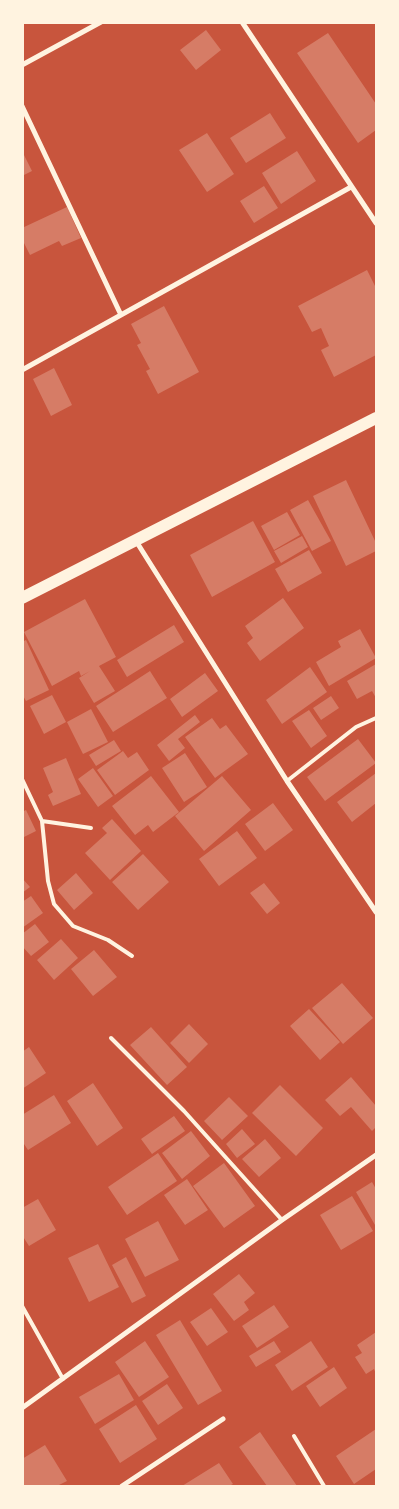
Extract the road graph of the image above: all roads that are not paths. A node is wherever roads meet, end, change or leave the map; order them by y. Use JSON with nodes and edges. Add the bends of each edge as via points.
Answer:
{"nodes":[{"id":1,"x":100,"y":22,"type":"edge"},
{"id":2,"x":242,"y":22,"type":"edge"},
{"id":3,"x":22,"y":65,"type":"edge"},
{"id":4,"x":22,"y":106,"type":"edge"},
{"id":5,"x":351,"y":188,"type":"junction"},
{"id":6,"x":376,"y":223,"type":"edge"},
{"id":7,"x":121,"y":315,"type":"junction"},
{"id":8,"x":22,"y":370,"type":"edge"},
{"id":9,"x":376,"y":418,"type":"edge"},
{"id":10,"x":136,"y":541,"type":"junction"},
{"id":11,"x":22,"y":598,"type":"edge"},
{"id":12,"x":376,"y":718,"type":"edge"},
{"id":13,"x":22,"y":779,"type":"edge"},
{"id":14,"x":287,"y":781,"type":"junction"},
{"id":15,"x":42,"y":820,"type":"junction"},
{"id":16,"x":91,"y":828,"type":"dead end"},
{"id":17,"x":376,"y":912,"type":"edge"},
{"id":18,"x":132,"y":956,"type":"dead end"},
{"id":19,"x":111,"y":1038,"type":"dead end"},
{"id":20,"x":376,"y":1154,"type":"edge"},
{"id":21,"x":282,"y":1220,"type":"junction"},
{"id":22,"x":22,"y":1306,"type":"edge"},
{"id":23,"x":63,"y":1378,"type":"junction"},
{"id":24,"x":22,"y":1408,"type":"edge"},
{"id":25,"x":223,"y":1419,"type":"dead end"},
{"id":26,"x":294,"y":1436,"type":"dead end"},
{"id":27,"x":122,"y":1486,"type":"edge"},
{"id":28,"x":324,"y":1486,"type":"edge"}],
"edges":[{"from":1,"to":3,"type":"street"},
{"from":2,"to":5,"type":"street"},
{"from":4,"to":7,"type":"street"},
{"from":5,"to":6,"type":"street"},
{"from":5,"to":7,"type":"street"},
{"from":7,"to":8,"type":"street"},
{"from":9,"to":10,"type":"main road"},
{"from":10,"to":11,"type":"main road"},
{"from":10,"to":14,"type":"street"},
{"from":12,"to":14,"type":"lane","via":[[356,727]]},
{"from":13,"to":15,"type":"lane"},
{"from":14,"to":17,"type":"street"},
{"from":15,"to":16,"type":"lane"},
{"from":15,"to":18,"type":"lane","via":[[48,881],[54,904],[74,926],[108,940]]},
{"from":19,"to":21,"type":"lane","via":[[184,1111]]},
{"from":20,"to":21,"type":"street"},
{"from":21,"to":23,"type":"street"},
{"from":22,"to":23,"type":"lane"},
{"from":23,"to":24,"type":"street"},
{"from":25,"to":27,"type":"street"},
{"from":26,"to":28,"type":"lane"}]}
